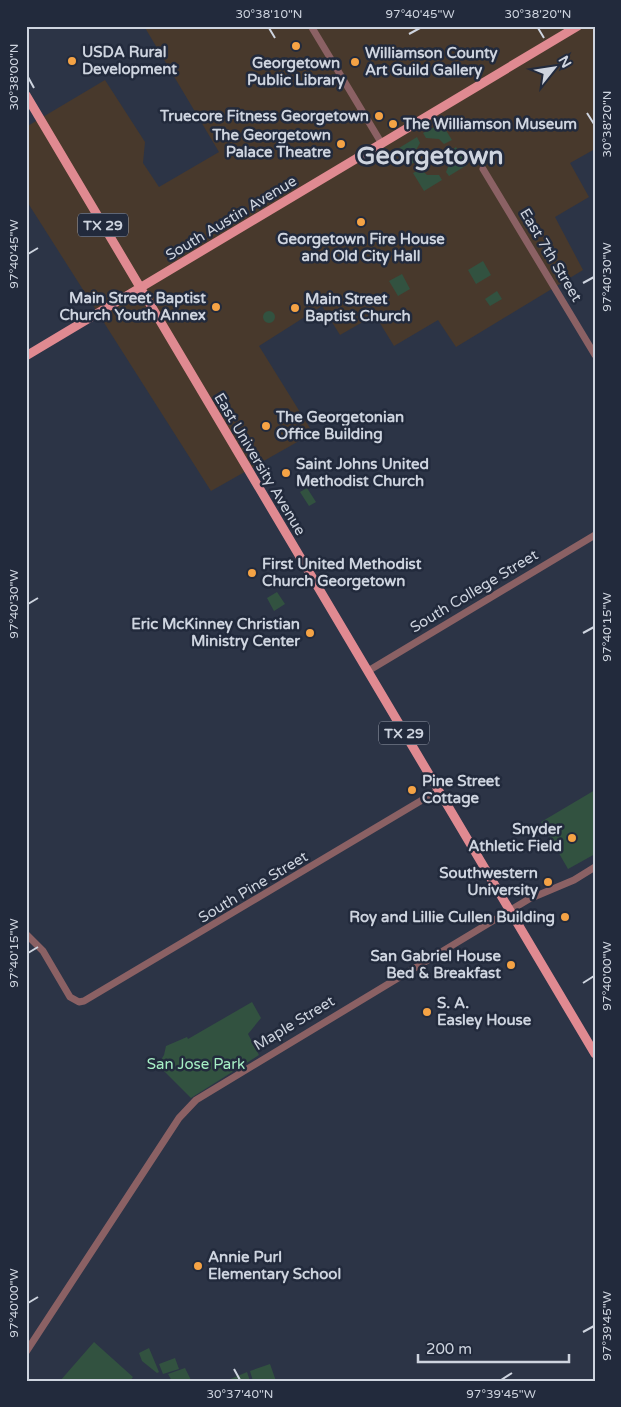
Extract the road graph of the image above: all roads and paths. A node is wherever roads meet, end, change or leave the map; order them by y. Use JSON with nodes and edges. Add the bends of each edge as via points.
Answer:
{"nodes":[{"id":1,"x":311,"y":26,"type":"edge"},
{"id":2,"x":578,"y":26,"type":"edge"},
{"id":3,"x":26,"y":95,"type":"edge"},
{"id":4,"x":382,"y":144,"type":"junction"},
{"id":5,"x":483,"y":169,"type":"dead end"},
{"id":6,"x":141,"y":288,"type":"junction"},
{"id":7,"x":595,"y":355,"type":"edge"},
{"id":8,"x":26,"y":356,"type":"edge"},
{"id":9,"x":595,"y":535,"type":"edge"},
{"id":10,"x":368,"y":671,"type":"junction"},
{"id":11,"x":439,"y":790,"type":"junction"},
{"id":12,"x":595,"y":867,"type":"edge"},
{"id":13,"x":509,"y":910,"type":"junction"},
{"id":14,"x":26,"y":934,"type":"edge"},
{"id":15,"x":595,"y":1054,"type":"edge"},
{"id":16,"x":26,"y":1352,"type":"edge"}],
"edges":[{"from":1,"to":4,"type":"street"},
{"from":2,"to":4,"type":"main road","name":"South Austin Avenue"},
{"from":3,"to":6,"type":"main road","number":"TX 29"},
{"from":4,"to":6,"type":"main road","name":"South Austin Avenue"},
{"from":5,"to":7,"type":"street","name":"East 7th Street"},
{"from":6,"to":8,"type":"main road","name":"South Austin Avenue"},
{"from":6,"to":10,"type":"main road","name":"East University Avenue","number":"TX 29"},
{"from":9,"to":10,"type":"street","name":"South College Street"},
{"from":10,"to":11,"type":"main road","name":"East University Avenue","number":"TX 29"},
{"from":11,"to":13,"type":"main road","name":"East University Avenue","number":"TX 29"},
{"from":11,"to":14,"type":"street","name":"South Pine Street","via":[[89,999],[79,1002],[70,997],[43,951]]},
{"from":12,"to":13,"type":"street","name":"Maple Street"},
{"from":13,"to":15,"type":"main road","name":"East University Avenue","number":"TX 29"},
{"from":13,"to":16,"type":"street","name":"Maple Street","via":[[208,1091],[186,1109]]}]}
